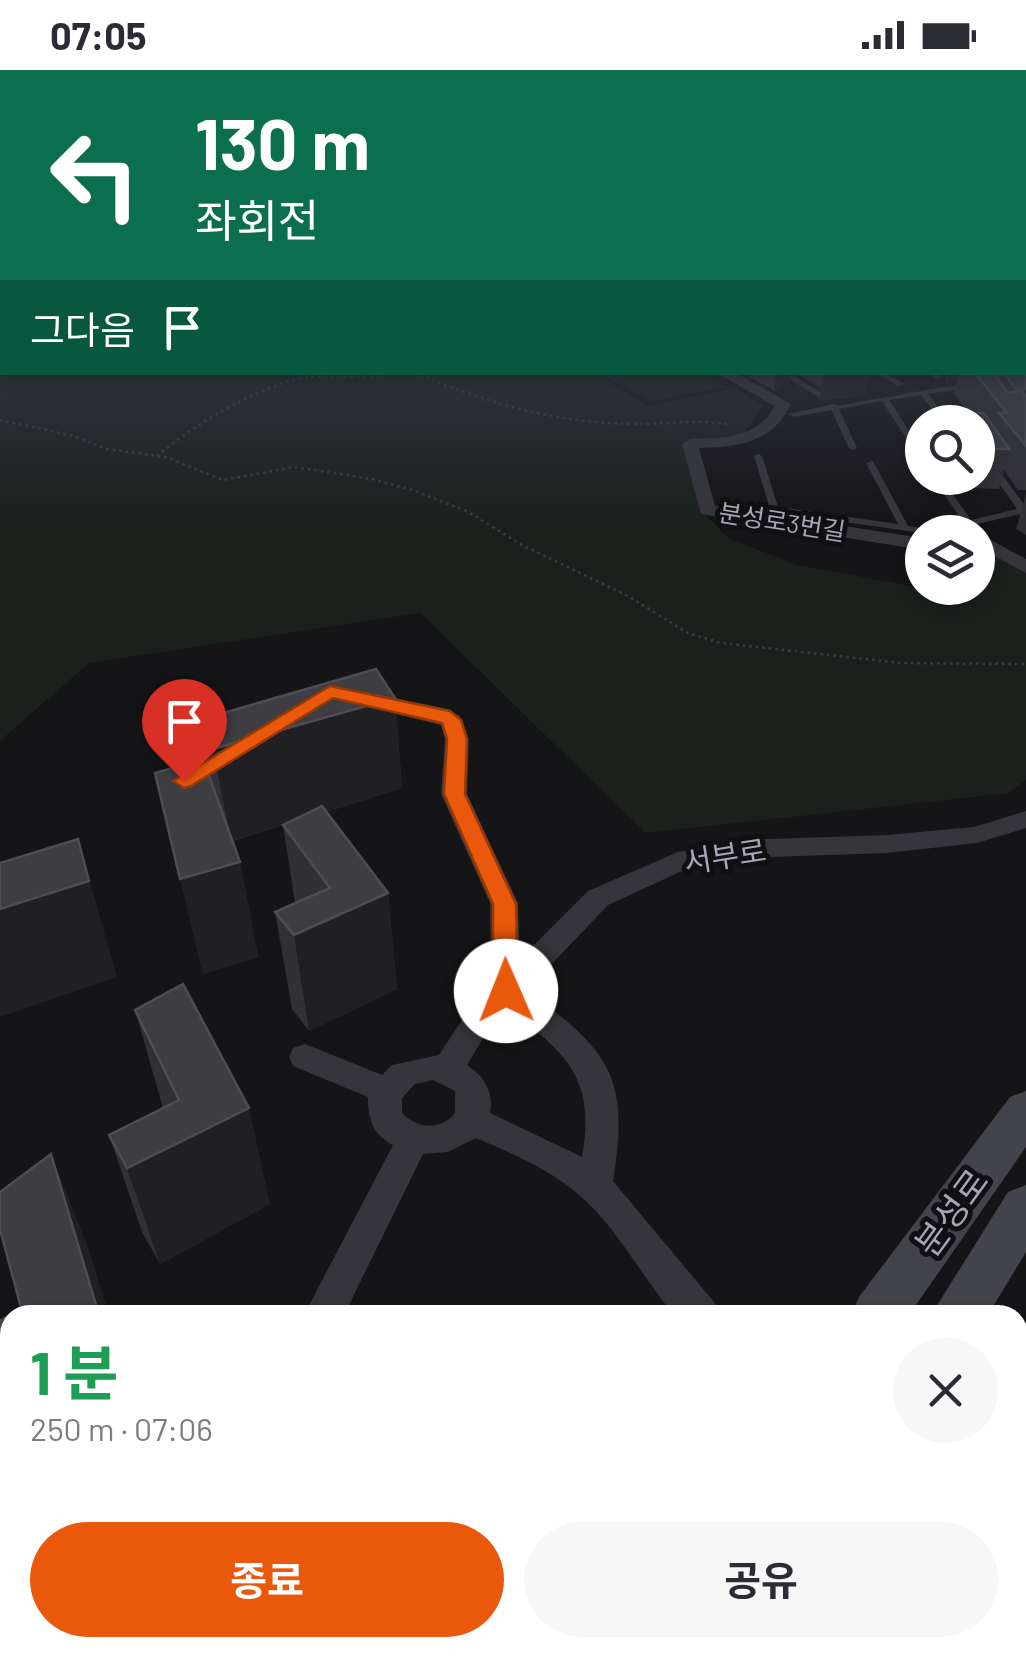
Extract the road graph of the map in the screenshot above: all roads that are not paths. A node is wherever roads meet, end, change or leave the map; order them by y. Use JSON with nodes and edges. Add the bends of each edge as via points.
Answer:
{"nodes":[{"id":1,"x":730,"y":376,"type":"edge"},
{"id":2,"x":788,"y":376,"type":"edge"},
{"id":3,"x":886,"y":376,"type":"edge"},
{"id":4,"x":901,"y":384,"type":"dead end"},
{"id":5,"x":924,"y":392,"type":"junction"},
{"id":6,"x":821,"y":395,"type":"dead end"},
{"id":7,"x":985,"y":398,"type":"edge"},
{"id":8,"x":884,"y":399,"type":"junction"},
{"id":9,"x":934,"y":405,"type":"edge"},
{"id":10,"x":834,"y":408,"type":"junction"},
{"id":11,"x":794,"y":414,"type":"dead end"},
{"id":12,"x":905,"y":430,"type":"edge"},
{"id":13,"x":853,"y":448,"type":"dead end"},
{"id":14,"x":758,"y":456,"type":"dead end"},
{"id":15,"x":870,"y":463,"type":"dead end"},
{"id":16,"x":995,"y":472,"type":"edge"},
{"id":17,"x":1024,"y":512,"type":"edge"},
{"id":18,"x":995,"y":523,"type":"edge"},
{"id":19,"x":905,"y":528,"type":"joint"},
{"id":20,"x":905,"y":541,"type":"edge"},
{"id":21,"x":995,"y":546,"type":"edge"},
{"id":22,"x":1026,"y":566,"type":"edge"},
{"id":23,"x":330,"y":692,"type":"edge"},
{"id":24,"x":1026,"y":819,"type":"edge"},
{"id":25,"x":506,"y":991,"type":"junction"},
{"id":26,"x":305,"y":1058,"type":"dead end"},
{"id":27,"x":448,"y":1070,"type":"junction"},
{"id":28,"x":387,"y":1091,"type":"junction"},
{"id":29,"x":1026,"y":1110,"type":"edge"},
{"id":30,"x":470,"y":1120,"type":"junction"},
{"id":31,"x":413,"y":1140,"type":"junction"},
{"id":32,"x":594,"y":1186,"type":"junction"},
{"id":33,"x":1026,"y":1207,"type":"edge"},
{"id":34,"x":329,"y":1305,"type":"edge"},
{"id":35,"x":690,"y":1305,"type":"edge"},
{"id":36,"x":885,"y":1305,"type":"edge"},
{"id":37,"x":964,"y":1305,"type":"edge"}],
"edges":[{"from":1,"to":20,"type":"street","name":"분성로3번길","via":[[783,404],[748,441],[690,444],[707,510]]},
{"from":2,"to":6,"type":"lane"},
{"from":3,"to":4,"type":"lane"},
{"from":5,"to":7,"type":"lane","via":[[975,384]]},
{"from":5,"to":8,"type":"lane"},
{"from":5,"to":9,"type":"lane"},
{"from":8,"to":10,"type":"lane"},
{"from":8,"to":12,"type":"lane"},
{"from":10,"to":11,"type":"street"},
{"from":10,"to":13,"type":"lane"},
{"from":14,"to":19,"type":"lane","via":[[774,508]]},
{"from":15,"to":19,"type":"lane"},
{"from":16,"to":17,"type":"lane"},
{"from":17,"to":18,"type":"lane"},
{"from":21,"to":22,"type":"street"},
{"from":23,"to":25,"type":"street","via":[[451,720],[457,739],[454,794],[504,904]]},
{"from":24,"to":25,"type":"street","name":"서부로","via":[[977,834],[688,858],[598,898]]},
{"from":25,"to":27,"type":"street","name":"서부로","via":[[477,1022]]},
{"from":25,"to":32,"type":"street","via":[[557,1031],[599,1084],[604,1127]]},
{"from":26,"to":28,"type":"street"},
{"from":27,"to":28,"type":"street","via":[[418,1069]]},
{"from":27,"to":30,"type":"street","via":[[475,1096]]},
{"from":28,"to":31,"type":"street","via":[[385,1118]]},
{"from":29,"to":36,"type":"main road","name":"분성로"},
{"from":30,"to":31,"type":"street","via":[[448,1138]]},
{"from":30,"to":32,"type":"street","via":[[562,1163]]},
{"from":31,"to":34,"type":"street"},
{"from":32,"to":35,"type":"street"},
{"from":33,"to":37,"type":"main road","name":"분성로"}]}
